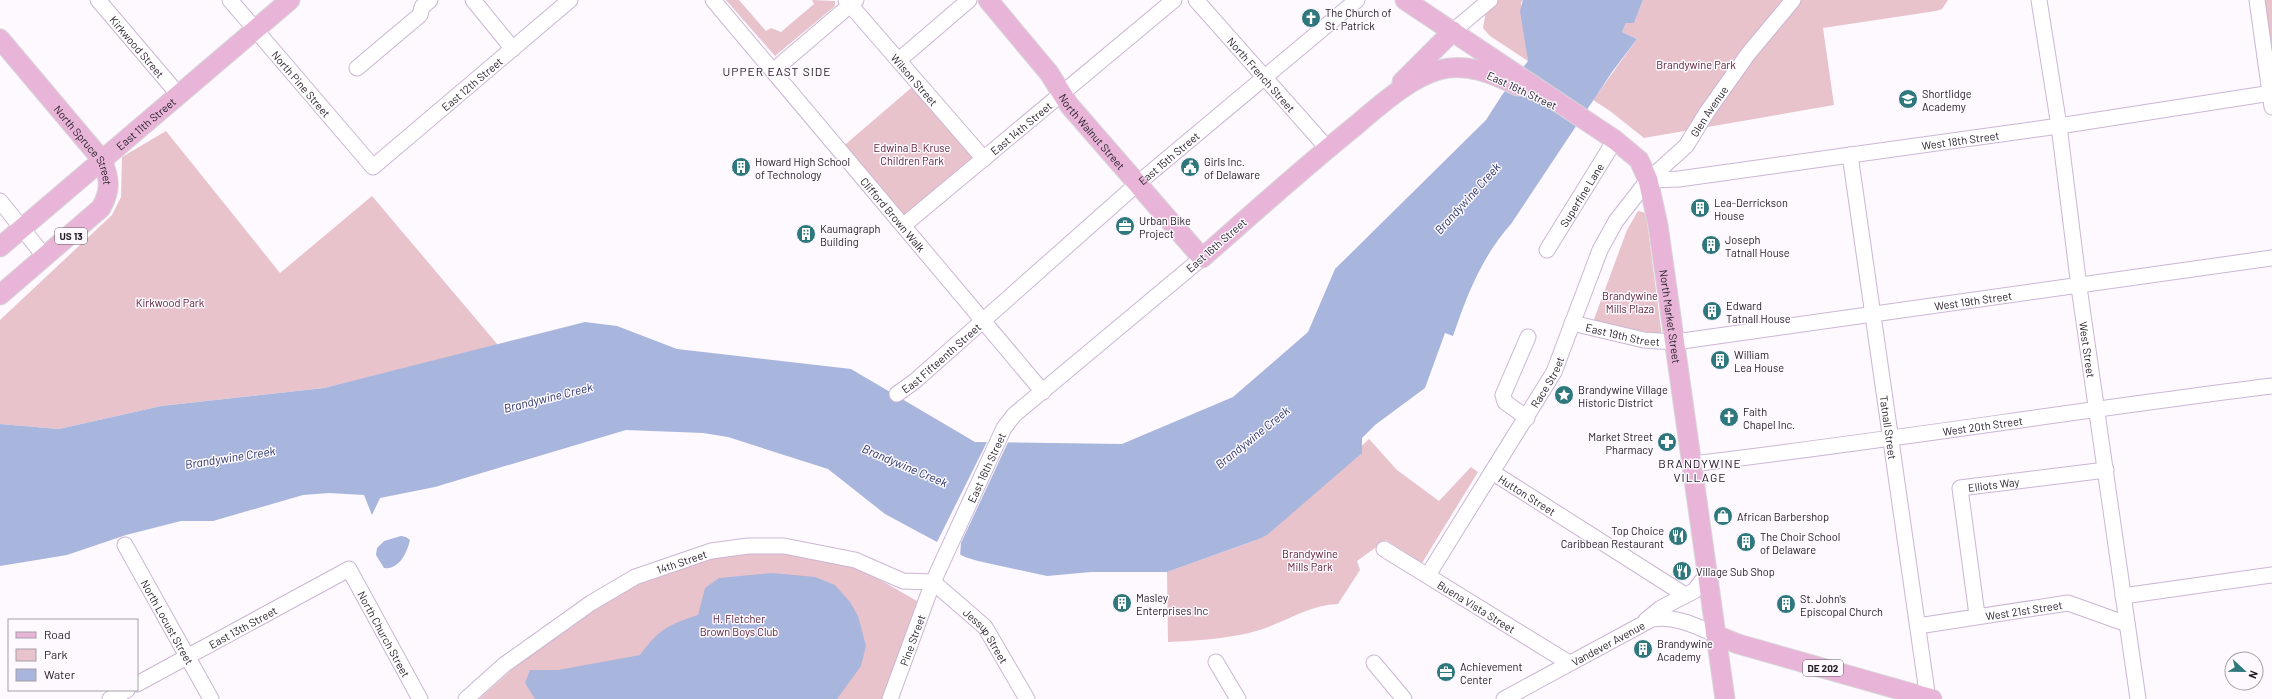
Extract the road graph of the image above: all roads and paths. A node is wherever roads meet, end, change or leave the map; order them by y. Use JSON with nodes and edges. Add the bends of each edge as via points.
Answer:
{"nodes":[{"id":1,"x":98,"y":0,"type":"edge"},
{"id":2,"x":230,"y":0,"type":"edge"},
{"id":3,"x":290,"y":0,"type":"edge"},
{"id":4,"x":430,"y":0,"type":"edge"},
{"id":5,"x":473,"y":0,"type":"edge"},
{"id":6,"x":570,"y":0,"type":"edge"},
{"id":7,"x":713,"y":0,"type":"edge"},
{"id":8,"x":969,"y":0,"type":"edge"},
{"id":9,"x":988,"y":0,"type":"edge"},
{"id":10,"x":1174,"y":0,"type":"edge"},
{"id":11,"x":1196,"y":0,"type":"edge"},
{"id":12,"x":1357,"y":0,"type":"edge"},
{"id":13,"x":1405,"y":0,"type":"edge"},
{"id":14,"x":1490,"y":0,"type":"edge"},
{"id":15,"x":1793,"y":0,"type":"edge"},
{"id":16,"x":2039,"y":0,"type":"edge"},
{"id":17,"x":2257,"y":0,"type":"edge"},
{"id":18,"x":851,"y":2,"type":"edge"},
{"id":19,"x":255,"y":30,"type":"junction"},
{"id":20,"x":1453,"y":30,"type":"junction"},
{"id":21,"x":0,"y":39,"type":"edge"},
{"id":22,"x":513,"y":49,"type":"junction"},
{"id":23,"x":900,"y":60,"type":"junction"},
{"id":24,"x":357,"y":68,"type":"dead end"},
{"id":25,"x":773,"y":71,"type":"junction"},
{"id":26,"x":1501,"y":71,"type":"junction"},
{"id":27,"x":1265,"y":78,"type":"junction"},
{"id":28,"x":178,"y":94,"type":"junction"},
{"id":29,"x":1062,"y":94,"type":"junction"},
{"id":30,"x":2271,"y":98,"type":"edge"},
{"id":31,"x":1379,"y":107,"type":"junction"},
{"id":32,"x":2059,"y":126,"type":"junction"},
{"id":33,"x":1615,"y":140,"type":"junction"},
{"id":34,"x":1328,"y":149,"type":"junction"},
{"id":35,"x":1850,"y":155,"type":"junction"},
{"id":36,"x":984,"y":159,"type":"junction"},
{"id":37,"x":102,"y":160,"type":"junction"},
{"id":38,"x":373,"y":167,"type":"joint"},
{"id":39,"x":1648,"y":180,"type":"junction"},
{"id":40,"x":1137,"y":184,"type":"junction"},
{"id":41,"x":0,"y":201,"type":"edge"},
{"id":42,"x":904,"y":225,"type":"junction"},
{"id":43,"x":22,"y":228,"type":"junction"},
{"id":44,"x":0,"y":246,"type":"edge"},
{"id":45,"x":1546,"y":250,"type":"dead end"},
{"id":46,"x":45,"y":257,"type":"junction"},
{"id":47,"x":1202,"y":258,"type":"junction"},
{"id":48,"x":2272,"y":258,"type":"edge"},
{"id":49,"x":2079,"y":286,"type":"junction"},
{"id":50,"x":0,"y":295,"type":"edge"},
{"id":51,"x":1873,"y":315,"type":"junction"},
{"id":52,"x":983,"y":319,"type":"junction"},
{"id":53,"x":1572,"y":324,"type":"junction"},
{"id":54,"x":1528,"y":337,"type":"dead end"},
{"id":55,"x":1675,"y":342,"type":"junction"},
{"id":56,"x":2272,"y":386,"type":"edge"},
{"id":57,"x":1042,"y":392,"type":"junction"},
{"id":58,"x":897,"y":394,"type":"dead end"},
{"id":59,"x":2097,"y":408,"type":"junction"},
{"id":60,"x":1527,"y":418,"type":"junction"},
{"id":61,"x":1891,"y":438,"type":"junction"},
{"id":62,"x":1692,"y":464,"type":"junction"},
{"id":63,"x":2106,"y":470,"type":"junction"},
{"id":64,"x":1492,"y":472,"type":"junction"},
{"id":65,"x":125,"y":545,"type":"dead end"},
{"id":66,"x":1384,"y":549,"type":"dead end"},
{"id":67,"x":349,"y":570,"type":"joint"},
{"id":68,"x":1708,"y":573,"type":"junction"},
{"id":69,"x":1428,"y":575,"type":"junction"},
{"id":70,"x":2272,"y":575,"type":"edge"},
{"id":71,"x":933,"y":582,"type":"junction"},
{"id":72,"x":1685,"y":595,"type":"junction"},
{"id":73,"x":2123,"y":596,"type":"junction"},
{"id":74,"x":1977,"y":615,"type":"junction"},
{"id":75,"x":1641,"y":624,"type":"junction"},
{"id":76,"x":2127,"y":624,"type":"junction"},
{"id":77,"x":1918,"y":626,"type":"junction"},
{"id":78,"x":1716,"y":635,"type":"junction"},
{"id":79,"x":188,"y":657,"type":"junction"},
{"id":80,"x":1216,"y":662,"type":"dead end"},
{"id":81,"x":1374,"y":663,"type":"dead end"},
{"id":82,"x":1568,"y":663,"type":"junction"},
{"id":83,"x":138,"y":683,"type":"edge"},
{"id":84,"x":125,"y":691,"type":"edge"},
{"id":85,"x":110,"y":699,"type":"edge"},
{"id":86,"x":211,"y":699,"type":"edge"},
{"id":87,"x":420,"y":699,"type":"edge"},
{"id":88,"x":466,"y":699,"type":"edge"},
{"id":89,"x":890,"y":699,"type":"edge"},
{"id":90,"x":1027,"y":699,"type":"edge"},
{"id":91,"x":1238,"y":699,"type":"edge"},
{"id":92,"x":1404,"y":699,"type":"edge"},
{"id":93,"x":1504,"y":699,"type":"edge"},
{"id":94,"x":1725,"y":699,"type":"edge"},
{"id":95,"x":1929,"y":699,"type":"edge"},
{"id":96,"x":2138,"y":699,"type":"edge"}],
"edges":[{"from":1,"to":28,"type":"street","name":"Kirkwood Street"},
{"from":2,"to":19,"type":"street","name":"North Pine Street"},
{"from":3,"to":19,"type":"main road","name":"East 11th Street"},
{"from":4,"to":24,"type":"street","via":[[422,7],[420,15]]},
{"from":5,"to":22,"type":"street"},
{"from":6,"to":22,"type":"street","name":"East 12th Street"},
{"from":7,"to":25,"type":"street","name":"Clifford Brown Walk"},
{"from":8,"to":23,"type":"street"},
{"from":9,"to":29,"type":"main road","name":"North Walnut Street","via":[[1049,73]]},
{"from":10,"to":29,"type":"street","name":"East 14th Street"},
{"from":11,"to":27,"type":"street","name":"North French Street"},
{"from":12,"to":27,"type":"street","name":"East 15th Street"},
{"from":13,"to":20,"type":"main road","name":"North Market Street"},
{"from":14,"to":20,"type":"street"},
{"from":15,"to":39,"type":"street","name":"Glen Avenue","via":[[1748,54],[1686,146]]},
{"from":16,"to":32,"type":"street","name":"West Street"},
{"from":17,"to":30,"type":"street"},
{"from":18,"to":23,"type":"street","name":"Wilson Street"},
{"from":18,"to":25,"type":"street"},
{"from":19,"to":28,"type":"main road","name":"East 11th Street"},
{"from":19,"to":38,"type":"street","name":"North Pine Street"},
{"from":20,"to":26,"type":"main road","name":"North Market Street"},
{"from":20,"to":31,"type":"main road"},
{"from":21,"to":37,"type":"main road","name":"North Spruce Street","number":"US 13"},
{"from":22,"to":38,"type":"street","name":"East 12th Street"},
{"from":23,"to":36,"type":"street","name":"Wilson Street"},
{"from":25,"to":42,"type":"street","name":"Clifford Brown Walk"},
{"from":26,"to":31,"type":"main road","name":"East 16th Street","via":[[1462,67],[1440,69],[1414,82]]},
{"from":26,"to":33,"type":"main road","name":"North Market Street"},
{"from":27,"to":34,"type":"street","name":"North French Street"},
{"from":27,"to":40,"type":"street","name":"East 15th Street"},
{"from":28,"to":37,"type":"main road","name":"East 11th Street"},
{"from":29,"to":36,"type":"street","name":"East 14th Street"},
{"from":29,"to":40,"type":"main road","name":"North Walnut Street"},
{"from":30,"to":32,"type":"street","name":"West 18th Street"},
{"from":31,"to":34,"type":"main road","name":"East 16th Street"},
{"from":32,"to":35,"type":"street","name":"West 18th Street"},
{"from":32,"to":49,"type":"street","name":"West Street"},
{"from":33,"to":39,"type":"main road","name":"North Market Street","via":[[1639,160]]},
{"from":33,"to":45,"type":"street","name":"Superfine Lane"},
{"from":34,"to":47,"type":"main road","name":"East 16th Street"},
{"from":35,"to":39,"type":"street","name":"West 18th Street","via":[[1680,179]]},
{"from":35,"to":51,"type":"street","name":"Tatnall Street"},
{"from":36,"to":42,"type":"street","name":"East 14th Street"},
{"from":37,"to":43,"type":"main road","name":"East 11th Street"},
{"from":37,"to":46,"type":"main road","name":"North Spruce Street","number":"US 13","via":[[110,182],[109,192],[101,208]]},
{"from":39,"to":53,"type":"street","name":"Race Street","via":[[1616,221],[1600,250]]},
{"from":39,"to":55,"type":"main road","name":"North Market Street","via":[[1658,225]]},
{"from":40,"to":47,"type":"main road","name":"North Walnut Street"},
{"from":40,"to":52,"type":"street","name":"East 15th Street"},
{"from":41,"to":43,"type":"street"},
{"from":42,"to":52,"type":"street","name":"Clifford Brown Walk"},
{"from":43,"to":44,"type":"main road","name":"East 11th Street"},
{"from":43,"to":46,"type":"street"},
{"from":46,"to":50,"type":"main road","name":"North Spruce Street","number":"US 13"},
{"from":47,"to":57,"type":"street","name":"East 16th Street"},
{"from":48,"to":49,"type":"street","name":"West 19th Street"},
{"from":49,"to":51,"type":"street","name":"West 19th Street"},
{"from":49,"to":59,"type":"street","name":"West Street"},
{"from":51,"to":55,"type":"street","name":"West 19th Street"},
{"from":51,"to":61,"type":"street","name":"Tatnall Street"},
{"from":52,"to":57,"type":"street","name":"Clifford Brown Walk"},
{"from":52,"to":58,"type":"street","name":"East Fifteenth Street","via":[[915,381]]},
{"from":53,"to":55,"type":"street","name":"East 19th Street","via":[[1644,340]]},
{"from":53,"to":60,"type":"street","name":"Race Street","via":[[1554,372]]},
{"from":54,"to":60,"type":"street","via":[[1503,395],[1505,402]]},
{"from":55,"to":62,"type":"main road","name":"North Market Street"},
{"from":56,"to":59,"type":"street","name":"West 20th Street"},
{"from":57,"to":71,"type":"street","name":"East 16th Street","via":[[1014,415],[1004,428]]},
{"from":59,"to":61,"type":"street","name":"West 20th Street"},
{"from":59,"to":63,"type":"street","name":"West Street"},
{"from":60,"to":64,"type":"street","name":"Race Street"},
{"from":61,"to":62,"type":"street","name":"West 20th Street"},
{"from":61,"to":77,"type":"street","name":"Tatnall Street"},
{"from":62,"to":68,"type":"main road","name":"North Market Street"},
{"from":63,"to":73,"type":"street","name":"West Street"},
{"from":63,"to":74,"type":"street","name":"Elliots Way","via":[[1960,488]]},
{"from":64,"to":69,"type":"street","name":"Race Street"},
{"from":64,"to":72,"type":"street","name":"Hutton Street"},
{"from":65,"to":79,"type":"street","name":"North Locust Street"},
{"from":66,"to":69,"type":"street","name":"Buena Vista Street"},
{"from":67,"to":79,"type":"street","name":"East 13th Street"},
{"from":67,"to":87,"type":"street","name":"North Church Street"},
{"from":68,"to":72,"type":"street","via":[[1698,587]]},
{"from":68,"to":78,"type":"main road","name":"North Market Street"},
{"from":69,"to":82,"type":"street","name":"Buena Vista Street"},
{"from":70,"to":73,"type":"street"},
{"from":71,"to":88,"type":"street","name":"14th Street","via":[[903,581],[855,560],[784,546],[748,546],[711,552],[634,577],[591,603],[504,665]]},
{"from":71,"to":89,"type":"street","name":"Pine Street"},
{"from":71,"to":90,"type":"street","name":"Jessup Street","via":[[985,627]]},
{"from":72,"to":75,"type":"street","via":[[1661,608]]},
{"from":73,"to":76,"type":"street","name":"West Street"},
{"from":74,"to":76,"type":"street","name":"West 21st Street","via":[[2068,603]]},
{"from":74,"to":77,"type":"street","name":"West 21st Street"},
{"from":75,"to":78,"type":"street","name":"Vandever Avenue","via":[[1652,619],[1667,618],[1693,624]]},
{"from":75,"to":82,"type":"street","name":"Vandever Avenue"},
{"from":76,"to":96,"type":"street","name":"West Street"},
{"from":77,"to":95,"type":"street","name":"Tatnall Street"},
{"from":78,"to":94,"type":"main road","name":"North Market Street"},
{"from":78,"to":95,"type":"main road","number":"DE 202","via":[[1738,644]]},
{"from":79,"to":83,"type":"street","name":"East 13th Street"},
{"from":79,"to":86,"type":"street","name":"North Locust Street"},
{"from":80,"to":91,"type":"street"},
{"from":81,"to":92,"type":"street"},
{"from":82,"to":93,"type":"street","name":"Vandever Avenue"},
{"from":84,"to":85,"type":"street"}]}
